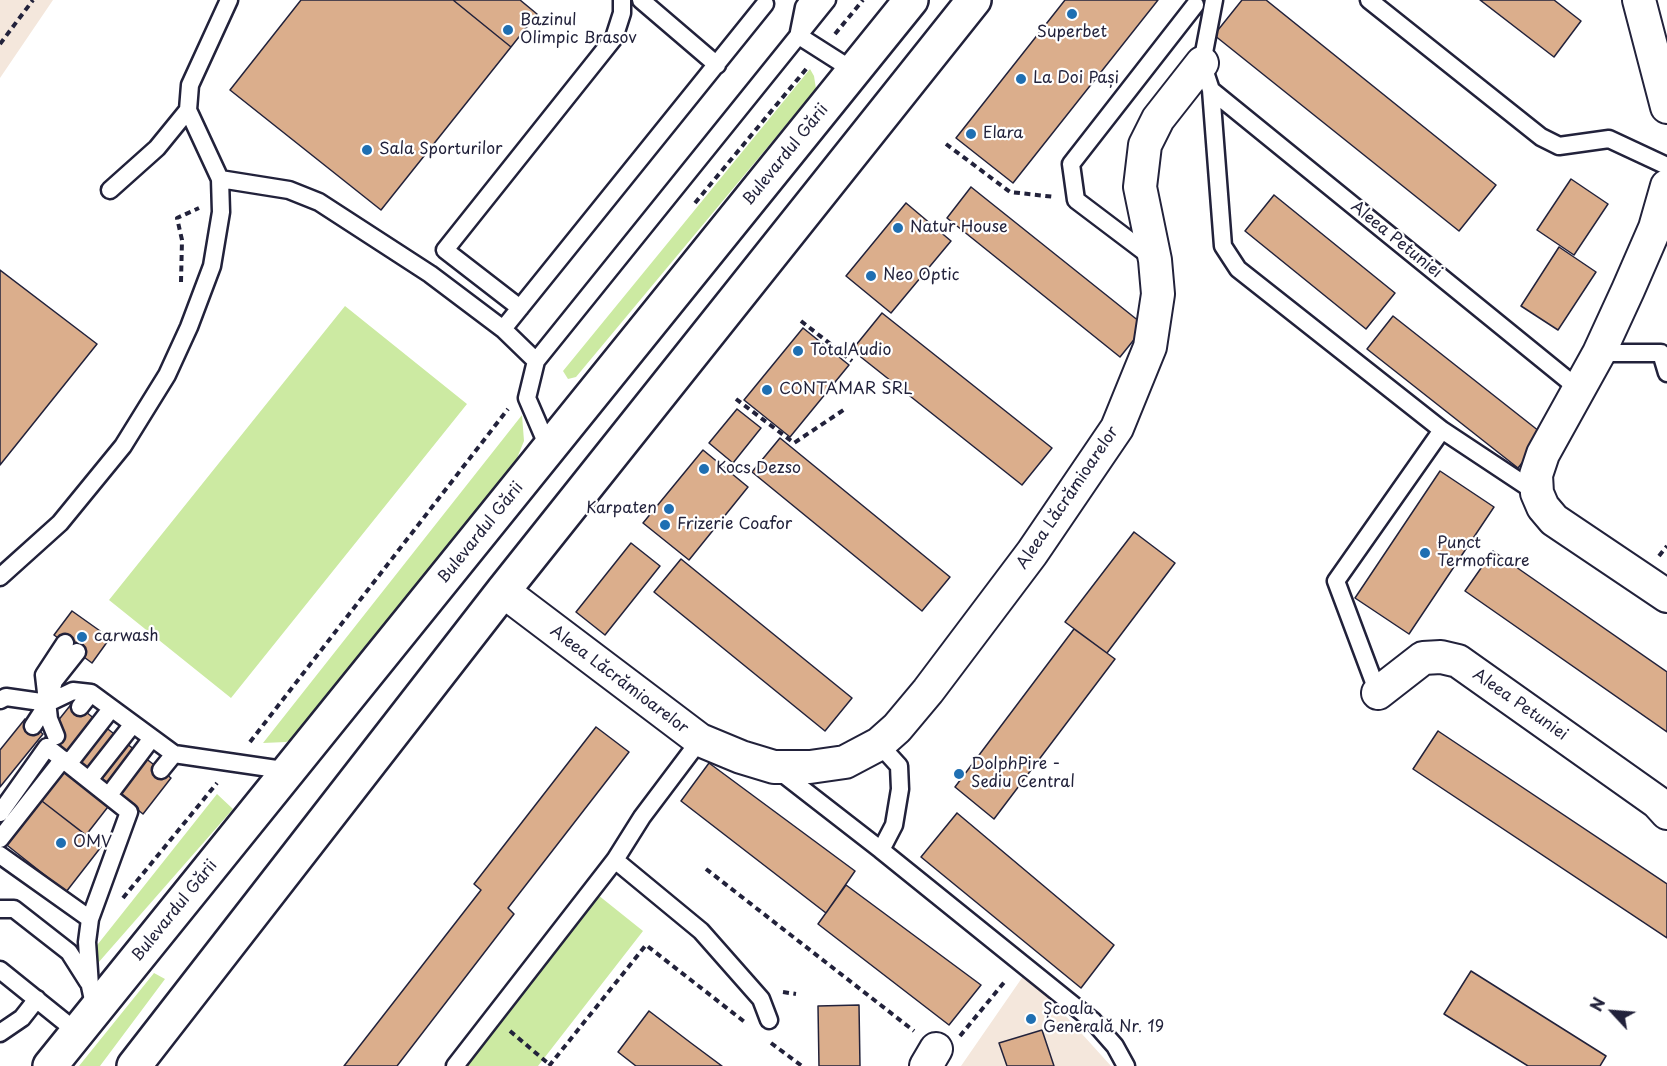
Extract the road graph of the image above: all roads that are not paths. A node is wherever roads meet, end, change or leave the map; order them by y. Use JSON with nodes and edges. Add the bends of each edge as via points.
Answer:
{"nodes":[{"id":1,"x":229,"y":0,"type":"edge"},
{"id":2,"x":622,"y":0,"type":"edge"},
{"id":3,"x":641,"y":0,"type":"edge"},
{"id":4,"x":809,"y":0,"type":"edge"},
{"id":5,"x":827,"y":0,"type":"edge"},
{"id":6,"x":911,"y":0,"type":"edge"},
{"id":7,"x":974,"y":0,"type":"edge"},
{"id":8,"x":1214,"y":0,"type":"edge"},
{"id":9,"x":1369,"y":0,"type":"edge"},
{"id":10,"x":1639,"y":0,"type":"edge"},
{"id":11,"x":765,"y":4,"type":"dead end"},
{"id":12,"x":1195,"y":5,"type":"dead end"},
{"id":13,"x":798,"y":36,"type":"junction"},
{"id":14,"x":717,"y":65,"type":"junction"},
{"id":15,"x":854,"y":71,"type":"junction"},
{"id":16,"x":1207,"y":77,"type":"junction"},
{"id":17,"x":1667,"y":107,"type":"edge"},
{"id":18,"x":188,"y":110,"type":"junction"},
{"id":19,"x":1667,"y":166,"type":"edge"},
{"id":20,"x":220,"y":179,"type":"junction"},
{"id":21,"x":1667,"y":186,"type":"edge"},
{"id":22,"x":111,"y":189,"type":"dead end"},
{"id":23,"x":1155,"y":260,"type":"junction"},
{"id":24,"x":520,"y":308,"type":"junction"},
{"id":25,"x":503,"y":329,"type":"junction"},
{"id":26,"x":1599,"y":353,"type":"junction"},
{"id":27,"x":536,"y":361,"type":"junction"},
{"id":28,"x":1667,"y":373,"type":"edge"},
{"id":29,"x":1580,"y":390,"type":"junction"},
{"id":30,"x":1442,"y":430,"type":"junction"},
{"id":31,"x":549,"y":449,"type":"junction"},
{"id":32,"x":1537,"y":493,"type":"junction"},
{"id":33,"x":0,"y":577,"type":"edge"},
{"id":34,"x":503,"y":591,"type":"junction"},
{"id":35,"x":1667,"y":596,"type":"edge"},
{"id":36,"x":71,"y":647,"type":"dead end"},
{"id":37,"x":91,"y":693,"type":"junction"},
{"id":38,"x":1378,"y":693,"type":"joint"},
{"id":39,"x":2,"y":700,"type":"edge"},
{"id":40,"x":48,"y":703,"type":"junction"},
{"id":41,"x":80,"y":707,"type":"dead end"},
{"id":42,"x":111,"y":709,"type":"junction"},
{"id":43,"x":133,"y":724,"type":"junction"},
{"id":44,"x":33,"y":726,"type":"dead end"},
{"id":45,"x":152,"y":738,"type":"junction"},
{"id":46,"x":700,"y":740,"type":"junction"},
{"id":47,"x":52,"y":742,"type":"junction"},
{"id":48,"x":879,"y":744,"type":"junction"},
{"id":49,"x":174,"y":754,"type":"junction"},
{"id":50,"x":66,"y":761,"type":"junction"},
{"id":51,"x":774,"y":767,"type":"junction"},
{"id":52,"x":161,"y":770,"type":"dead end"},
{"id":53,"x":290,"y":771,"type":"junction"},
{"id":54,"x":89,"y":780,"type":"junction"},
{"id":55,"x":109,"y":795,"type":"junction"},
{"id":56,"x":1664,"y":805,"type":"edge"},
{"id":57,"x":0,"y":813,"type":"edge"},
{"id":58,"x":0,"y":839,"type":"edge"},
{"id":59,"x":881,"y":850,"type":"junction"},
{"id":60,"x":0,"y":855,"type":"edge"},
{"id":61,"x":615,"y":860,"type":"junction"},
{"id":62,"x":0,"y":909,"type":"edge"},
{"id":63,"x":90,"y":919,"type":"junction"},
{"id":64,"x":0,"y":970,"type":"edge"},
{"id":65,"x":37,"y":999,"type":"junction"},
{"id":66,"x":87,"y":1009,"type":"junction"},
{"id":67,"x":770,"y":1020,"type":"dead end"},
{"id":68,"x":0,"y":1033,"type":"edge"},
{"id":69,"x":50,"y":1066,"type":"edge"},
{"id":70,"x":134,"y":1066,"type":"edge"},
{"id":71,"x":455,"y":1066,"type":"edge"},
{"id":72,"x":1126,"y":1066,"type":"edge"}],
"edges":[{"from":1,"to":18,"type":"lane","via":[[190,85]]},
{"from":2,"to":24,"type":"lane","via":[[614,38],[445,250]]},
{"from":3,"to":14,"type":"lane"},
{"from":4,"to":13,"type":"lane"},
{"from":5,"to":13,"type":"lane"},
{"from":6,"to":15,"type":"main road","name":"Bulevardul Gării"},
{"from":7,"to":34,"type":"main road"},
{"from":8,"to":16,"type":"lane"},
{"from":9,"to":19,"type":"lane","via":[[1541,137],[1559,146],[1609,139]]},
{"from":10,"to":17,"type":"street"},
{"from":11,"to":14,"type":"lane"},
{"from":12,"to":23,"type":"lane","via":[[1071,164],[1076,200]]},
{"from":13,"to":15,"type":"lane"},
{"from":13,"to":27,"type":"lane"},
{"from":14,"to":24,"type":"lane"},
{"from":15,"to":31,"type":"main road","name":"Bulevardul Gării"},
{"from":16,"to":23,"type":"street","name":"Aleea Lăcrămioarelor","via":[[1158,119],[1145,145],[1140,187]]},
{"from":16,"to":29,"type":"lane","name":"Aleea Petuniei"},
{"from":16,"to":30,"type":"lane","via":[[1223,246],[1238,269]]},
{"from":18,"to":20,"type":"lane"},
{"from":18,"to":22,"type":"lane","via":[[157,148]]},
{"from":20,"to":25,"type":"lane","via":[[289,190],[319,202],[430,273]]},
{"from":20,"to":33,"type":"lane","via":[[221,212],[212,266],[167,375],[123,446],[60,523]]},
{"from":21,"to":26,"type":"street","via":[[1655,228]]},
{"from":23,"to":48,"type":"street","name":"Aleea Lăcrămioarelor","via":[[1158,294],[1150,347],[1118,428],[963,645],[897,728]]},
{"from":24,"to":25,"type":"lane"},
{"from":25,"to":27,"type":"lane"},
{"from":26,"to":28,"type":"lane","via":[[1661,353]]},
{"from":26,"to":29,"type":"street"},
{"from":27,"to":31,"type":"lane","via":[[527,398]]},
{"from":29,"to":32,"type":"street","via":[[1543,454],[1536,475]]},
{"from":30,"to":32,"type":"lane"},
{"from":30,"to":38,"type":"lane","via":[[1336,580]]},
{"from":31,"to":53,"type":"main road","name":"Bulevardul Gării"},
{"from":32,"to":35,"type":"street","via":[[1554,520]]},
{"from":34,"to":46,"type":"street","name":"Aleea Lăcrămioarelor"},
{"from":34,"to":70,"type":"main road"},
{"from":36,"to":40,"type":"lane"},
{"from":37,"to":40,"type":"lane","via":[[73,691]]},
{"from":37,"to":41,"type":"lane"},
{"from":37,"to":42,"type":"lane"},
{"from":38,"to":56,"type":"street","name":"Aleea Petuniei","via":[[1423,658],[1458,661]]},
{"from":39,"to":40,"type":"lane"},
{"from":40,"to":44,"type":"lane"},
{"from":40,"to":47,"type":"lane"},
{"from":42,"to":43,"type":"lane"},
{"from":42,"to":50,"type":"lane"},
{"from":43,"to":45,"type":"lane"},
{"from":43,"to":54,"type":"lane"},
{"from":45,"to":49,"type":"lane"},
{"from":45,"to":55,"type":"lane"},
{"from":46,"to":51,"type":"street","name":"Aleea Lăcrămioarelor"},
{"from":46,"to":61,"type":"lane"},
{"from":47,"to":50,"type":"lane"},
{"from":47,"to":57,"type":"lane"},
{"from":48,"to":51,"type":"street","name":"Aleea Lăcrămioarelor","via":[[845,762]]},
{"from":48,"to":59,"type":"lane","via":[[899,766],[900,789],[894,825]]},
{"from":49,"to":52,"type":"lane"},
{"from":49,"to":53,"type":"lane"},
{"from":50,"to":54,"type":"lane"},
{"from":50,"to":58,"type":"lane"},
{"from":51,"to":59,"type":"lane"},
{"from":53,"to":66,"type":"main road","name":"Bulevardul Gării"},
{"from":54,"to":55,"type":"lane"},
{"from":55,"to":63,"type":"lane","via":[[129,812]]},
{"from":59,"to":72,"type":"lane","via":[[1092,1021]]},
{"from":60,"to":63,"type":"lane"},
{"from":61,"to":67,"type":"lane","via":[[701,931],[761,999]]},
{"from":61,"to":71,"type":"lane"},
{"from":62,"to":66,"type":"lane","via":[[14,909],[69,952]]},
{"from":63,"to":66,"type":"lane"},
{"from":64,"to":65,"type":"lane"},
{"from":65,"to":66,"type":"lane"},
{"from":65,"to":68,"type":"lane","via":[[22,1018]]},
{"from":66,"to":69,"type":"main road","name":"Bulevardul Gării"}]}
